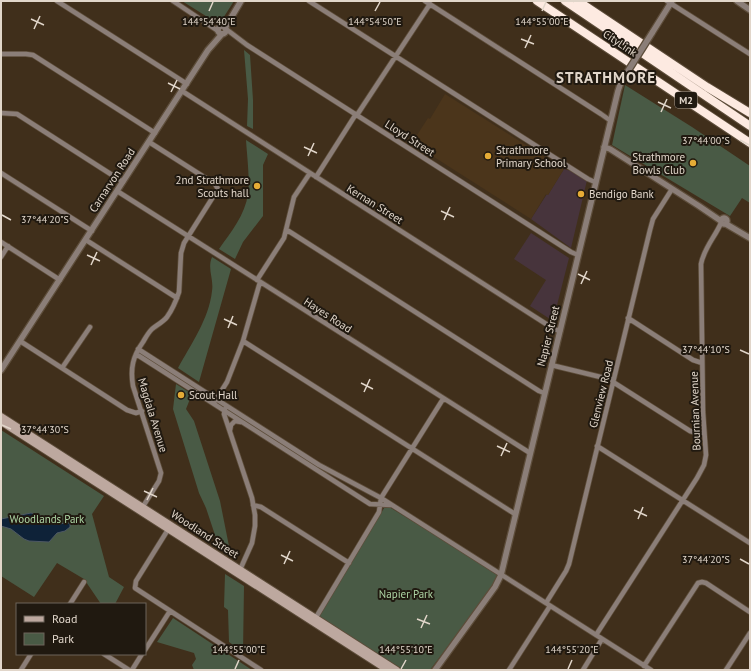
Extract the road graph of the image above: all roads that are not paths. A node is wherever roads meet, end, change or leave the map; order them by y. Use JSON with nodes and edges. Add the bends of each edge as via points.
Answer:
{"nodes":[{"id":1,"x":57,"y":1,"type":"edge"},
{"id":2,"x":173,"y":1,"type":"edge"},
{"id":3,"x":240,"y":1,"type":"edge"},
{"id":4,"x":309,"y":1,"type":"edge"},
{"id":5,"x":425,"y":1,"type":"edge"},
{"id":6,"x":537,"y":1,"type":"edge"},
{"id":7,"x":565,"y":1,"type":"edge"},
{"id":8,"x":578,"y":1,"type":"edge"},
{"id":9,"x":736,"y":1,"type":"edge"},
{"id":10,"x":670,"y":2,"type":"edge"},
{"id":11,"x":430,"y":4,"type":"junction"},
{"id":12,"x":750,"y":10,"type":"edge"},
{"id":13,"x":222,"y":30,"type":"junction"},
{"id":14,"x":1,"y":54,"type":"edge"},
{"id":15,"x":750,"y":54,"type":"edge"},
{"id":16,"x":396,"y":57,"type":"junction"},
{"id":17,"x":186,"y":84,"type":"junction"},
{"id":18,"x":182,"y":91,"type":"junction"},
{"id":19,"x":1,"y":113,"type":"edge"},
{"id":20,"x":750,"y":113,"type":"edge"},
{"id":21,"x":356,"y":115,"type":"junction"},
{"id":22,"x":611,"y":119,"type":"junction"},
{"id":23,"x":750,"y":126,"type":"edge"},
{"id":24,"x":155,"y":133,"type":"junction"},
{"id":25,"x":149,"y":142,"type":"junction"},
{"id":26,"x":750,"y":143,"type":"edge"},
{"id":27,"x":604,"y":147,"type":"junction"},
{"id":28,"x":1,"y":173,"type":"edge"},
{"id":29,"x":310,"y":173,"type":"junction"},
{"id":30,"x":316,"y":177,"type":"junction"},
{"id":31,"x":123,"y":182,"type":"junction"},
{"id":32,"x":595,"y":182,"type":"junction"},
{"id":33,"x":672,"y":189,"type":"junction"},
{"id":34,"x":117,"y":191,"type":"junction"},
{"id":35,"x":723,"y":222,"type":"junction"},
{"id":36,"x":287,"y":230,"type":"junction"},
{"id":37,"x":92,"y":231,"type":"junction"},
{"id":38,"x":188,"y":236,"type":"junction"},
{"id":39,"x":750,"y":238,"type":"edge"},
{"id":40,"x":86,"y":240,"type":"junction"},
{"id":41,"x":1,"y":242,"type":"edge"},
{"id":42,"x":8,"y":246,"type":"junction"},
{"id":43,"x":578,"y":255,"type":"junction"},
{"id":44,"x":1,"y":257,"type":"edge"},
{"id":45,"x":60,"y":280,"type":"junction"},
{"id":46,"x":258,"y":281,"type":"junction"},
{"id":47,"x":177,"y":298,"type":"junction"},
{"id":48,"x":628,"y":318,"type":"junction"},
{"id":49,"x":90,"y":327,"type":"dead end"},
{"id":50,"x":560,"y":331,"type":"junction"},
{"id":51,"x":20,"y":341,"type":"junction"},
{"id":52,"x":243,"y":341,"type":"junction"},
{"id":53,"x":137,"y":352,"type":"junction"},
{"id":54,"x":702,"y":363,"type":"junction"},
{"id":55,"x":551,"y":366,"type":"junction"},
{"id":56,"x":62,"y":368,"type":"junction"},
{"id":57,"x":1,"y":370,"type":"edge"},
{"id":58,"x":613,"y":381,"type":"junction"},
{"id":59,"x":544,"y":393,"type":"junction"},
{"id":60,"x":443,"y":399,"type":"junction"},
{"id":61,"x":215,"y":402,"type":"junction"},
{"id":62,"x":225,"y":408,"type":"junction"},
{"id":63,"x":142,"y":411,"type":"junction"},
{"id":64,"x":1,"y":416,"type":"edge"},
{"id":65,"x":1,"y":422,"type":"edge"},
{"id":66,"x":242,"y":422,"type":"junction"},
{"id":67,"x":230,"y":430,"type":"junction"},
{"id":68,"x":704,"y":433,"type":"junction"},
{"id":69,"x":30,"y":438,"type":"junction"},
{"id":70,"x":597,"y":446,"type":"junction"},
{"id":71,"x":412,"y":449,"type":"junction"},
{"id":72,"x":530,"y":453,"type":"junction"},
{"id":73,"x":381,"y":498,"type":"junction"},
{"id":74,"x":682,"y":500,"type":"junction"},
{"id":75,"x":253,"y":504,"type":"junction"},
{"id":76,"x":380,"y":504,"type":"junction"},
{"id":77,"x":392,"y":506,"type":"junction"},
{"id":78,"x":142,"y":509,"type":"junction"},
{"id":79,"x":254,"y":510,"type":"junction"},
{"id":80,"x":266,"y":510,"type":"junction"},
{"id":81,"x":515,"y":514,"type":"junction"},
{"id":82,"x":170,"y":527,"type":"junction"},
{"id":83,"x":750,"y":543,"type":"edge"},
{"id":84,"x":349,"y":563,"type":"junction"},
{"id":85,"x":239,"y":571,"type":"junction"},
{"id":86,"x":501,"y":575,"type":"junction"},
{"id":87,"x":84,"y":582,"type":"dead end"},
{"id":88,"x":71,"y":603,"type":"edge"},
{"id":89,"x":548,"y":605,"type":"junction"},
{"id":90,"x":170,"y":611,"type":"junction"},
{"id":91,"x":750,"y":612,"type":"edge"},
{"id":92,"x":315,"y":620,"type":"junction"},
{"id":93,"x":750,"y":633,"type":"edge"},
{"id":94,"x":596,"y":635,"type":"junction"},
{"id":95,"x":602,"y":639,"type":"junction"},
{"id":96,"x":146,"y":648,"type":"edge"},
{"id":97,"x":358,"y":648,"type":"junction"},
{"id":98,"x":30,"y":655,"type":"edge"},
{"id":99,"x":106,"y":655,"type":"edge"},
{"id":100,"x":141,"y":655,"type":"edge"},
{"id":101,"x":644,"y":666,"type":"junction"},
{"id":102,"x":21,"y":670,"type":"edge"},
{"id":103,"x":129,"y":670,"type":"edge"},
{"id":104,"x":132,"y":670,"type":"edge"},
{"id":105,"x":261,"y":670,"type":"edge"},
{"id":106,"x":387,"y":670,"type":"edge"},
{"id":107,"x":397,"y":670,"type":"edge"},
{"id":108,"x":434,"y":670,"type":"edge"},
{"id":109,"x":509,"y":670,"type":"edge"},
{"id":110,"x":583,"y":670,"type":"edge"},
{"id":111,"x":651,"y":670,"type":"edge"},
{"id":112,"x":726,"y":670,"type":"edge"}],
"edges":[{"from":1,"to":17,"type":"street"},
{"from":2,"to":13,"type":"street","name":"Lloyd Street"},
{"from":3,"to":13,"type":"street","name":"Carnarvon Road"},
{"from":4,"to":16,"type":"street"},
{"from":5,"to":11,"type":"street"},
{"from":6,"to":26,"type":"highway","name":"CityLink","number":"M2"},
{"from":7,"to":23,"type":"highway","name":"CityLink","number":"M2"},
{"from":8,"to":20,"type":"highway"},
{"from":9,"to":12,"type":"street"},
{"from":10,"to":15,"type":"street"},
{"from":10,"to":22,"type":"street","name":"Napier Street","bridge":true,"via":[[621,82]]},
{"from":11,"to":16,"type":"street"},
{"from":11,"to":22,"type":"street"},
{"from":13,"to":17,"type":"street","name":"Carnarvon Road"},
{"from":13,"to":21,"type":"street","name":"Lloyd Street"},
{"from":14,"to":24,"type":"street","via":[[33,55]]},
{"from":16,"to":21,"type":"street"},
{"from":16,"to":32,"type":"street"},
{"from":17,"to":18,"type":"street","name":"Carnarvon Road"},
{"from":18,"to":24,"type":"street","name":"Carnarvon Road"},
{"from":18,"to":29,"type":"street","name":"Kernan Street"},
{"from":19,"to":31,"type":"street","via":[[16,114]]},
{"from":21,"to":30,"type":"street"},
{"from":21,"to":43,"type":"street","name":"Lloyd Street"},
{"from":22,"to":27,"type":"street","name":"Napier Street"},
{"from":24,"to":25,"type":"street","name":"Carnarvon Road"},
{"from":25,"to":31,"type":"street","name":"Carnarvon Road"},
{"from":25,"to":38,"type":"street","name":"Magdala Avenue","via":[[218,187],[218,191]]},
{"from":27,"to":32,"type":"street","name":"Napier Street"},
{"from":27,"to":33,"type":"street"},
{"from":28,"to":37,"type":"street"},
{"from":29,"to":30,"type":"street","name":"Kernan Street"},
{"from":29,"to":36,"type":"street","via":[[294,197]]},
{"from":30,"to":50,"type":"street","name":"Kernan Street"},
{"from":31,"to":34,"type":"street","name":"Carnarvon Road"},
{"from":32,"to":43,"type":"street","name":"Napier Street"},
{"from":33,"to":35,"type":"street"},
{"from":33,"to":48,"type":"street","name":"Glenview Road","via":[[652,223]]},
{"from":34,"to":37,"type":"street","name":"Carnarvon Road"},
{"from":34,"to":38,"type":"street","name":"Hayes Road"},
{"from":35,"to":39,"type":"street"},
{"from":35,"to":54,"type":"street","name":"Bournian Avenue","via":[[702,259]]},
{"from":36,"to":46,"type":"street"},
{"from":36,"to":59,"type":"street"},
{"from":37,"to":40,"type":"street","name":"Carnarvon Road"},
{"from":38,"to":46,"type":"street","name":"Hayes Road"},
{"from":38,"to":47,"type":"street","name":"Magdala Avenue","via":[[180,253]]},
{"from":40,"to":45,"type":"street","name":"Carnarvon Road"},
{"from":40,"to":47,"type":"street"},
{"from":41,"to":42,"type":"street"},
{"from":42,"to":44,"type":"street"},
{"from":42,"to":45,"type":"street"},
{"from":43,"to":50,"type":"street","name":"Napier Street"},
{"from":45,"to":51,"type":"street","name":"Carnarvon Road"},
{"from":46,"to":52,"type":"street"},
{"from":46,"to":60,"type":"street","name":"Hayes Road"},
{"from":47,"to":53,"type":"street","name":"Magdala Avenue","via":[[166,318],[150,331]]},
{"from":48,"to":54,"type":"street","via":[[693,360]]},
{"from":48,"to":58,"type":"street","name":"Glenview Road"},
{"from":49,"to":56,"type":"street"},
{"from":50,"to":55,"type":"street","name":"Napier Street"},
{"from":51,"to":56,"type":"street"},
{"from":51,"to":57,"type":"street","name":"Carnarvon Road"},
{"from":52,"to":61,"type":"street","via":[[227,382]]},
{"from":52,"to":71,"type":"street"},
{"from":53,"to":61,"type":"street"},
{"from":53,"to":63,"type":"street","name":"Magdala Avenue","via":[[131,366],[131,376]]},
{"from":54,"to":68,"type":"street","name":"Bournian Avenue"},
{"from":55,"to":58,"type":"street"},
{"from":55,"to":59,"type":"street","name":"Napier Street"},
{"from":56,"to":63,"type":"street","via":[[132,412]]},
{"from":58,"to":68,"type":"street","via":[[690,431]]},
{"from":58,"to":70,"type":"street","name":"Glenview Road"},
{"from":59,"to":72,"type":"street","name":"Napier Street"},
{"from":60,"to":71,"type":"street"},
{"from":60,"to":72,"type":"street","name":"Hayes Road"},
{"from":61,"to":62,"type":"street"},
{"from":62,"to":66,"type":"street"},
{"from":62,"to":67,"type":"street"},
{"from":62,"to":73,"type":"street","via":[[319,465]]},
{"from":63,"to":78,"type":"street","name":"Magdala Avenue","via":[[161,473]]},
{"from":64,"to":69,"type":"main road","name":"Woodland Street"},
{"from":65,"to":69,"type":"main road","name":"Woodland Street"},
{"from":66,"to":67,"type":"street","via":[[234,421]]},
{"from":66,"to":76,"type":"street","via":[[370,504]]},
{"from":67,"to":75,"type":"street"},
{"from":68,"to":74,"type":"street","name":"Bournian Avenue","via":[[704,465]]},
{"from":69,"to":78,"type":"main road","name":"Woodland Street"},
{"from":70,"to":74,"type":"street"},
{"from":70,"to":89,"type":"street","name":"Glenview Road","via":[[568,567]]},
{"from":71,"to":73,"type":"street"},
{"from":71,"to":81,"type":"street"},
{"from":72,"to":81,"type":"street","name":"Napier Street"},
{"from":73,"to":76,"type":"street"},
{"from":73,"to":77,"type":"street"},
{"from":74,"to":83,"type":"street"},
{"from":74,"to":94,"type":"street","name":"Bournian Avenue"},
{"from":75,"to":79,"type":"street"},
{"from":75,"to":80,"type":"street"},
{"from":76,"to":77,"type":"street"},
{"from":76,"to":84,"type":"street","via":[[379,512]]},
{"from":77,"to":86,"type":"street"},
{"from":78,"to":82,"type":"main road","name":"Woodland Street"},
{"from":79,"to":80,"type":"street"},
{"from":79,"to":85,"type":"street","via":[[252,543]]},
{"from":80,"to":84,"type":"street"},
{"from":81,"to":86,"type":"street","name":"Napier Street"},
{"from":82,"to":85,"type":"main road","name":"Woodland Street"},
{"from":82,"to":90,"type":"street","via":[[134,585],[137,590]]},
{"from":84,"to":92,"type":"street"},
{"from":85,"to":92,"type":"main road","name":"Woodland Street"},
{"from":86,"to":89,"type":"street"},
{"from":86,"to":108,"type":"street","name":"Napier Street","via":[[495,587]]},
{"from":87,"to":88,"type":"street"},
{"from":89,"to":94,"type":"street"},
{"from":89,"to":109,"type":"street","name":"Glenview Road"},
{"from":90,"to":96,"type":"street"},
{"from":90,"to":105,"type":"street"},
{"from":91,"to":101,"type":"street","via":[[706,583],[698,583]]},
{"from":92,"to":97,"type":"main road","name":"Woodland Street"},
{"from":93,"to":112,"type":"street"},
{"from":94,"to":95,"type":"street"},
{"from":95,"to":101,"type":"street"},
{"from":95,"to":110,"type":"street"},
{"from":97,"to":106,"type":"main road","name":"Woodland Street"},
{"from":97,"to":107,"type":"main road","name":"Woodland Street"},
{"from":98,"to":102,"type":"street"},
{"from":99,"to":103,"type":"street"},
{"from":100,"to":104,"type":"street"},
{"from":101,"to":111,"type":"street"}]}
